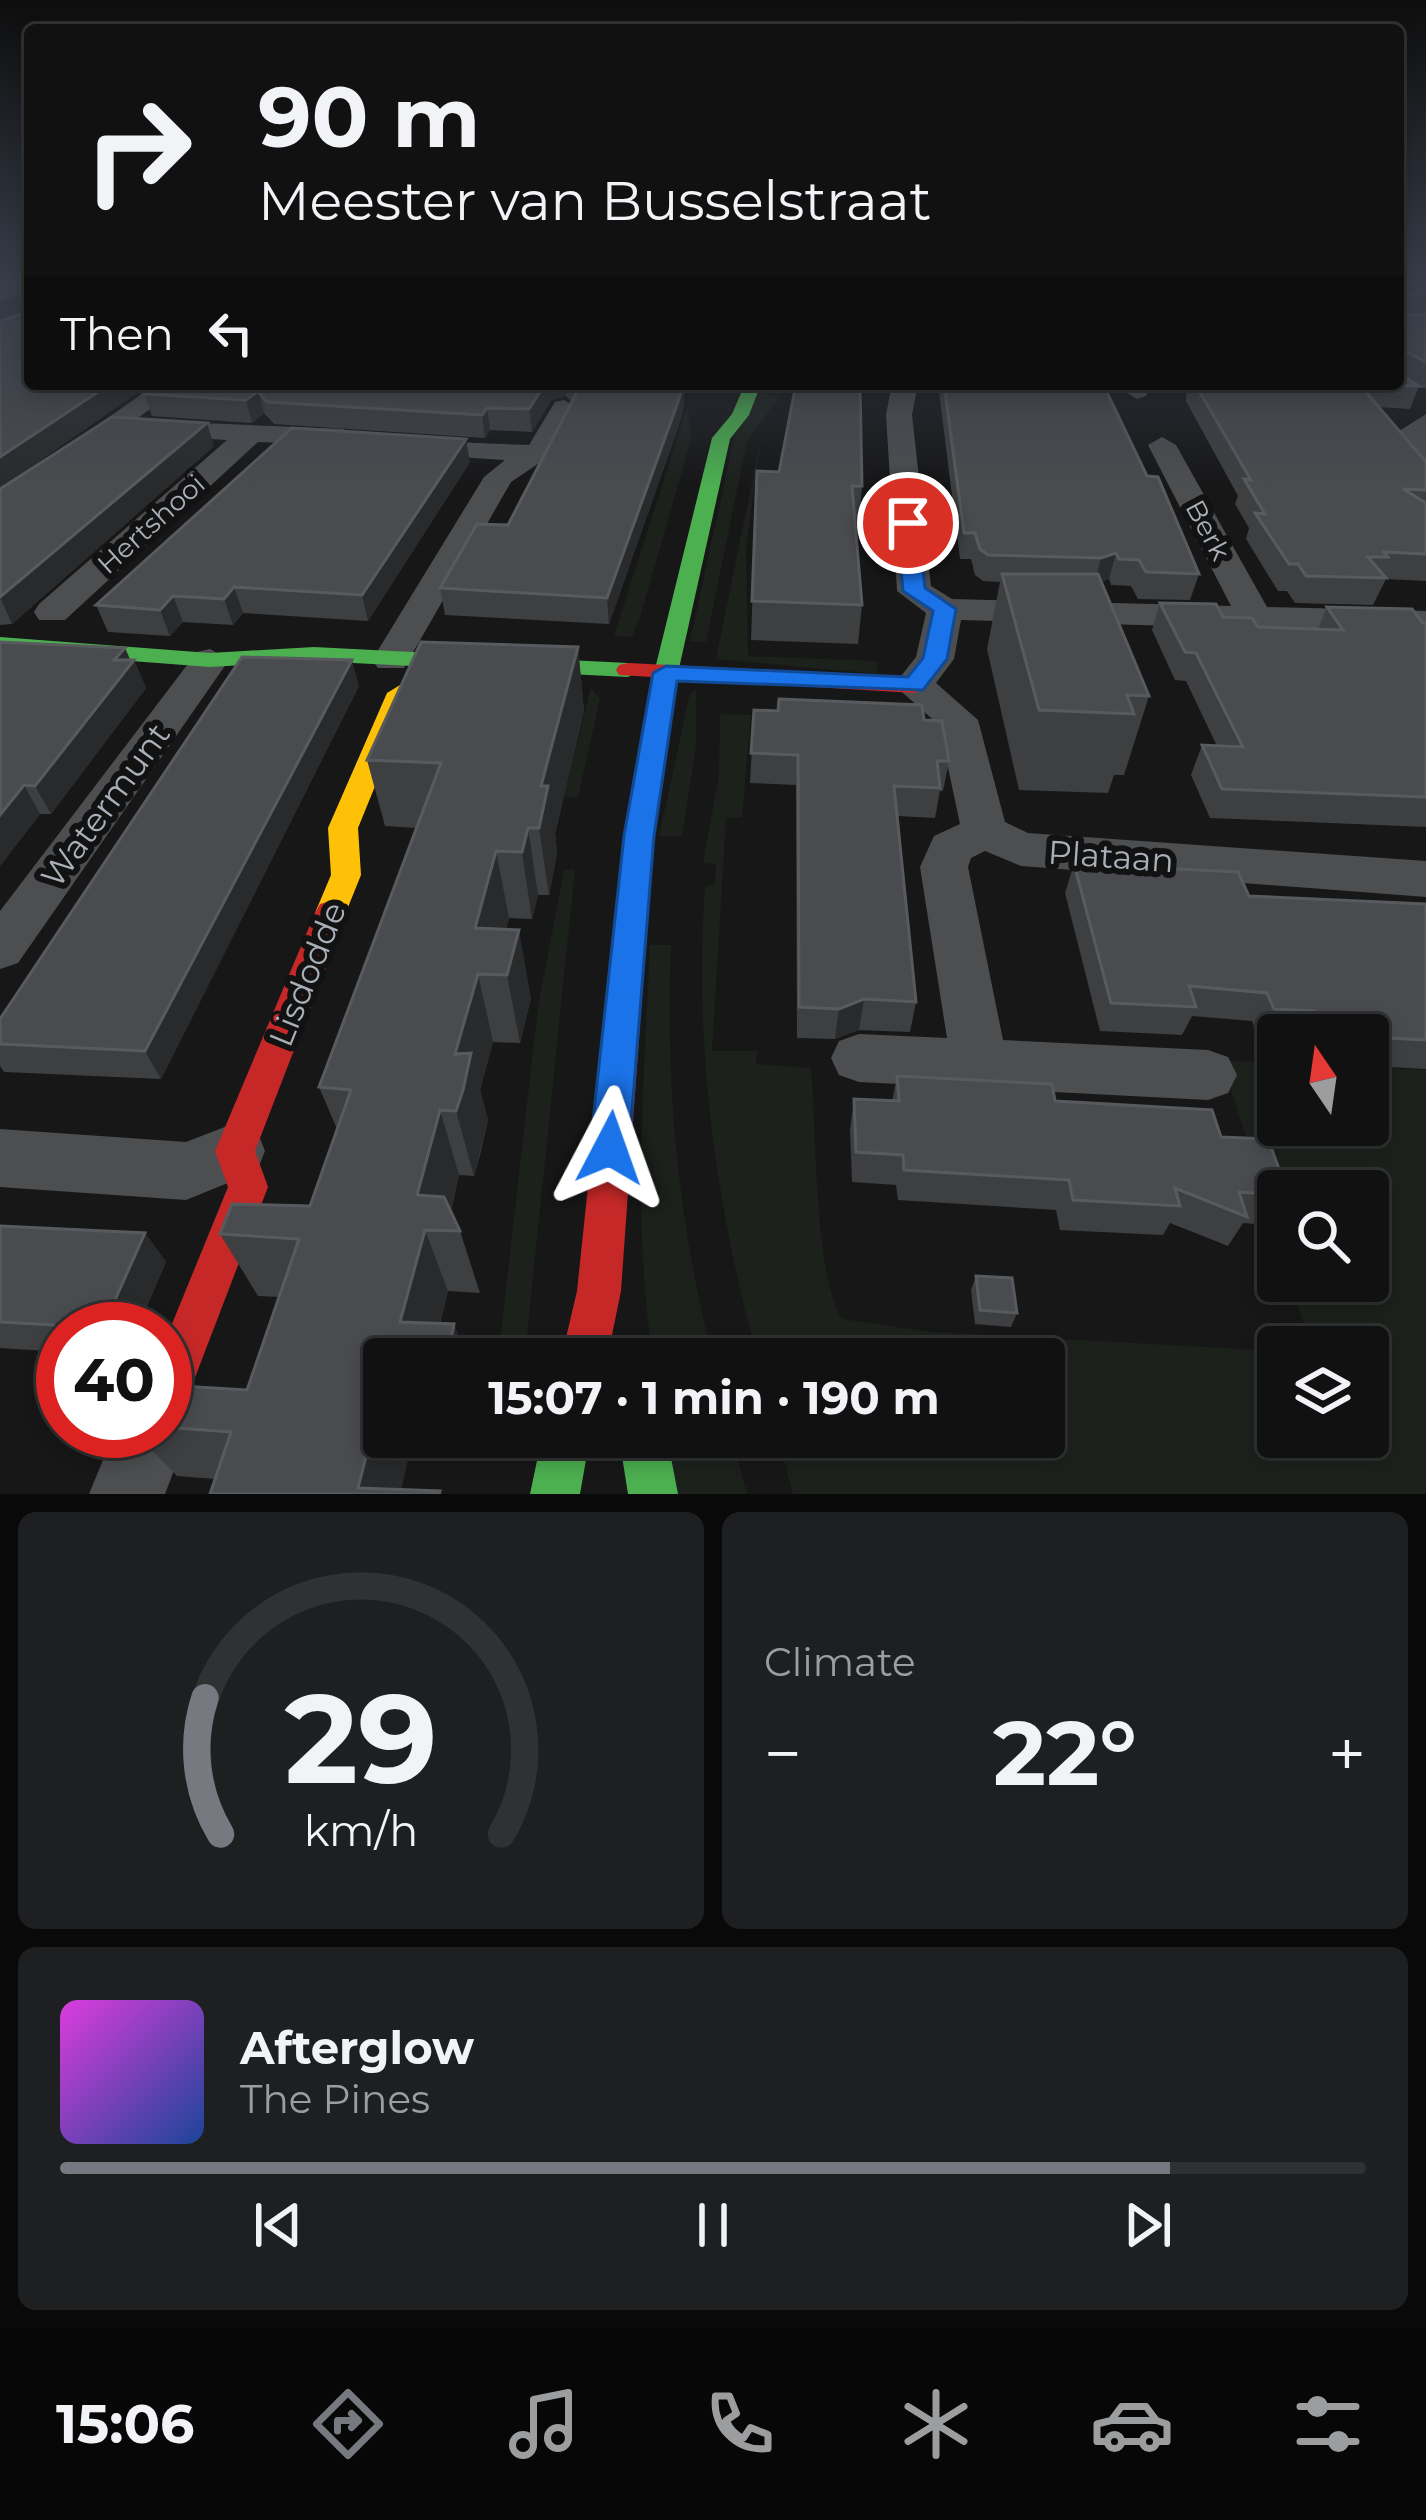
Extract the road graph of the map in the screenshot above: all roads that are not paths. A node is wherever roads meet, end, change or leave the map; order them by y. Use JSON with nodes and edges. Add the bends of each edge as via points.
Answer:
{"nodes":[{"id":1,"x":163,"y":390,"type":"edge"},
{"id":2,"x":750,"y":390,"type":"edge"},
{"id":3,"x":903,"y":390,"type":"edge"},
{"id":4,"x":567,"y":395,"type":"edge"},
{"id":5,"x":1426,"y":422,"type":"edge"},
{"id":6,"x":110,"y":426,"type":"junction"},
{"id":7,"x":249,"y":435,"type":"junction"},
{"id":8,"x":1162,"y":446,"type":"dead end"},
{"id":9,"x":528,"y":453,"type":"junction"},
{"id":10,"x":1426,"y":453,"type":"edge"},
{"id":11,"x":0,"y":508,"type":"edge"},
{"id":12,"x":945,"y":609,"type":"junction"},
{"id":13,"x":52,"y":612,"type":"dead end"},
{"id":14,"x":1254,"y":615,"type":"junction"},
{"id":15,"x":1426,"y":622,"type":"edge"},
{"id":16,"x":0,"y":644,"type":"edge"},
{"id":17,"x":210,"y":660,"type":"junction"},
{"id":18,"x":403,"y":661,"type":"junction"},
{"id":19,"x":666,"y":673,"type":"junction"},
{"id":20,"x":914,"y":685,"type":"junction"},
{"id":21,"x":985,"y":832,"type":"junction"},
{"id":22,"x":1426,"y":878,"type":"edge"},
{"id":23,"x":0,"y":950,"type":"edge"},
{"id":24,"x":859,"y":1058,"type":"dead end"},
{"id":25,"x":979,"y":1064,"type":"junction"},
{"id":26,"x":1208,"y":1075,"type":"dead end"},
{"id":27,"x":236,"y":1151,"type":"junction"},
{"id":28,"x":0,"y":1158,"type":"edge"},
{"id":29,"x":599,"y":1291,"type":"junction"},
{"id":30,"x":192,"y":1329,"type":"edge"},
{"id":31,"x":613,"y":1336,"type":"dead end"},
{"id":32,"x":589,"y":1338,"type":"edge"},
{"id":33,"x":141,"y":1458,"type":"edge"},
{"id":34,"x":562,"y":1458,"type":"edge"},
{"id":35,"x":647,"y":1458,"type":"edge"},
{"id":36,"x":127,"y":1494,"type":"edge"},
{"id":37,"x":555,"y":1494,"type":"edge"},
{"id":38,"x":653,"y":1494,"type":"edge"}],
"edges":[{"from":1,"to":6,"type":"street"},
{"from":2,"to":19,"type":"street","via":[[740,415],[717,425]]},
{"from":3,"to":12,"type":"street","via":[[914,591]]},
{"from":4,"to":9,"type":"street","via":[[541,448]]},
{"from":5,"to":10,"type":"street","via":[[1408,434]]},
{"from":6,"to":7,"type":"street","name":"Hertshooi"},
{"from":6,"to":11,"type":"street"},
{"from":7,"to":9,"type":"street","name":"Hertshooi"},
{"from":7,"to":13,"type":"street","name":"Hertshooi"},
{"from":8,"to":14,"type":"street","name":"Berk"},
{"from":9,"to":18,"type":"street","via":[[489,493]]},
{"from":12,"to":14,"type":"street","name":"Berk"},
{"from":12,"to":20,"type":"street","via":[[935,659]]},
{"from":14,"to":15,"type":"street","name":"Berk"},
{"from":16,"to":17,"type":"street"},
{"from":17,"to":18,"type":"street","via":[[314,654]]},
{"from":17,"to":23,"type":"street","name":"Watermunt"},
{"from":18,"to":19,"type":"street"},
{"from":18,"to":27,"type":"street","name":"Lisdodde","via":[[343,828],[346,875]]},
{"from":19,"to":20,"type":"street"},
{"from":19,"to":29,"type":"street","via":[[636,862]]},
{"from":20,"to":21,"type":"street","via":[[958,720]]},
{"from":21,"to":22,"type":"street","name":"Plataan","via":[[1021,849]]},
{"from":21,"to":25,"type":"street","via":[[950,848],[944,867]]},
{"from":24,"to":25,"type":"street"},
{"from":25,"to":26,"type":"street"},
{"from":27,"to":28,"type":"street","via":[[186,1171]]},
{"from":27,"to":30,"type":"street","name":"Lisdodde","via":[[248,1187]]},
{"from":29,"to":31,"type":"street"},
{"from":29,"to":32,"type":"street"},
{"from":33,"to":36,"type":"street"},
{"from":34,"to":37,"type":"street"},
{"from":35,"to":38,"type":"street"}]}
